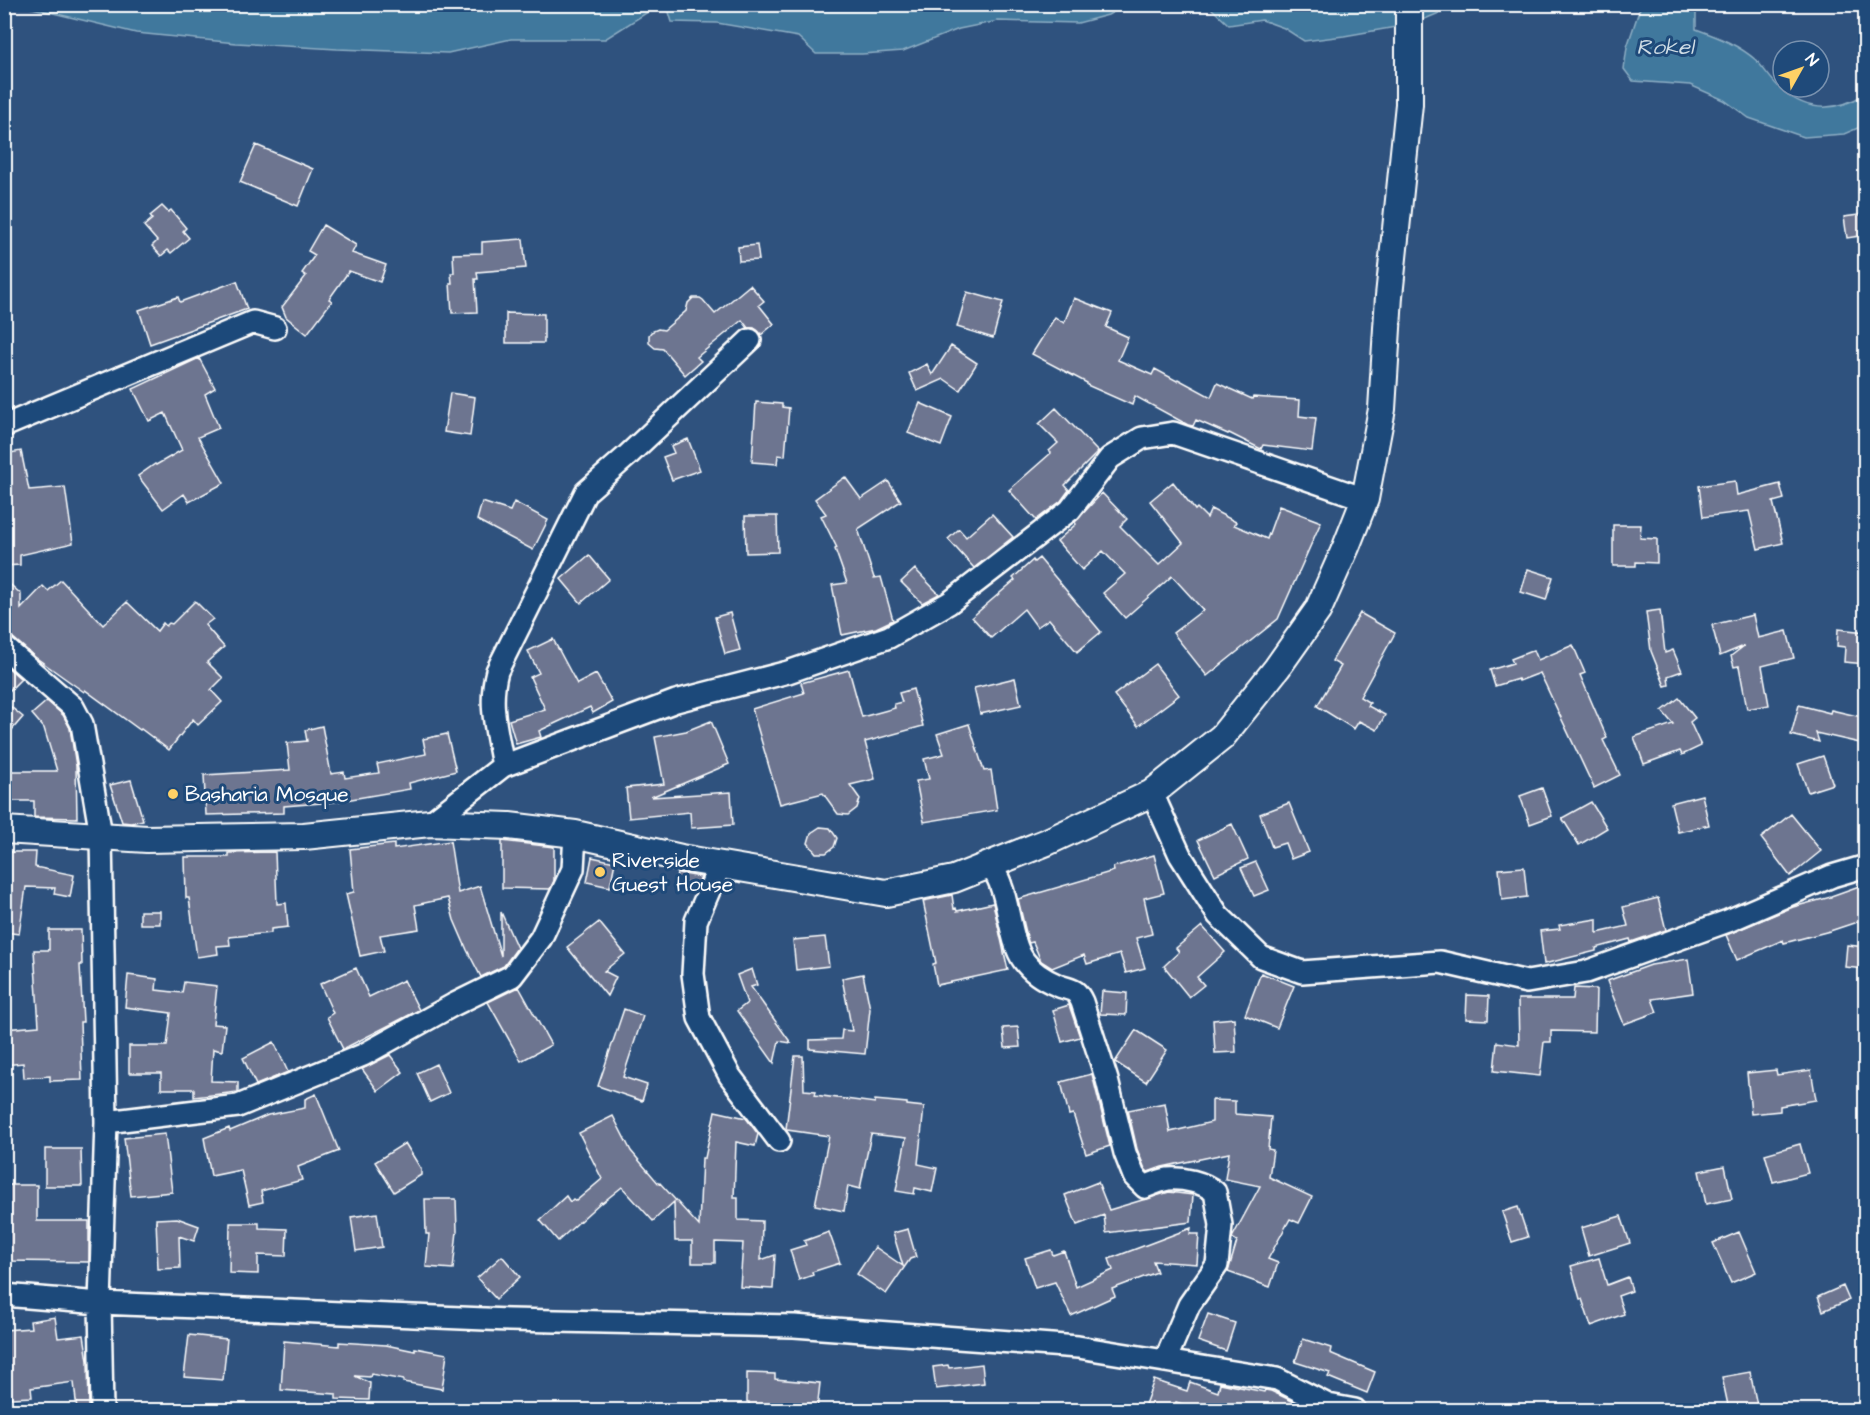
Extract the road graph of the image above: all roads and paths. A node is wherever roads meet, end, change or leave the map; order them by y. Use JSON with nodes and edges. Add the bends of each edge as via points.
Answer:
{"nodes":[{"id":1,"x":1409,"y":4,"type":"edge"},
{"id":2,"x":275,"y":328,"type":"dead end"},
{"id":3,"x":750,"y":340,"type":"dead end"},
{"id":4,"x":4,"y":426,"type":"edge"},
{"id":5,"x":615,"y":452,"type":"dead end"},
{"id":6,"x":586,"y":492,"type":"junction"},
{"id":7,"x":1365,"y":499,"type":"junction"},
{"id":8,"x":4,"y":647,"type":"edge"},
{"id":9,"x":503,"y":765,"type":"junction"},
{"id":10,"x":1152,"y":792,"type":"junction"},
{"id":11,"x":430,"y":823,"type":"junction"},
{"id":12,"x":4,"y":830,"type":"edge"},
{"id":13,"x":575,"y":834,"type":"junction"},
{"id":14,"x":101,"y":835,"type":"junction"},
{"id":15,"x":720,"y":865,"type":"junction"},
{"id":16,"x":991,"y":865,"type":"junction"},
{"id":17,"x":1866,"y":866,"type":"edge"},
{"id":18,"x":106,"y":1122,"type":"junction"},
{"id":19,"x":779,"y":1141,"type":"dead end"},
{"id":20,"x":4,"y":1295,"type":"edge"},
{"id":21,"x":100,"y":1303,"type":"junction"},
{"id":22,"x":1166,"y":1361,"type":"junction"},
{"id":23,"x":1327,"y":1408,"type":"edge"},
{"id":24,"x":102,"y":1410,"type":"edge"},
{"id":25,"x":1355,"y":1410,"type":"edge"}],
"edges":[{"from":1,"to":7,"type":"street","via":[[1408,104],[1382,409]]},
{"from":2,"to":4,"type":"street","via":[[253,322]]},
{"from":3,"to":6,"type":"street"},
{"from":5,"to":6,"type":"street"},
{"from":6,"to":9,"type":"street","via":[[497,670],[492,705]]},
{"from":7,"to":9,"type":"street","via":[[1173,432],[1142,438],[1110,458],[1070,510],[949,603],[889,637],[788,672],[676,701]]},
{"from":7,"to":10,"type":"street","via":[[1318,610],[1284,659],[1222,737]]},
{"from":8,"to":14,"type":"street","via":[[78,715]]},
{"from":9,"to":11,"type":"street"},
{"from":10,"to":16,"type":"street"},
{"from":10,"to":17,"type":"street","via":[[1180,855],[1218,915],[1261,957],[1302,972],[1440,962],[1527,982],[1586,972]]},
{"from":11,"to":13,"type":"street"},
{"from":11,"to":14,"type":"street","via":[[304,836],[147,839]]},
{"from":12,"to":14,"type":"street"},
{"from":13,"to":15,"type":"street"},
{"from":13,"to":18,"type":"street","via":[[573,869],[542,938],[512,976],[363,1055],[238,1106]]},
{"from":14,"to":18,"type":"street"},
{"from":15,"to":16,"type":"street","via":[[886,893],[954,879]]},
{"from":15,"to":19,"type":"street","via":[[696,921],[693,974],[699,1018],[729,1076]]},
{"from":16,"to":22,"type":"street","via":[[1001,884],[1022,959],[1034,972],[1078,993],[1134,1176],[1145,1187],[1167,1179],[1193,1181],[1215,1192],[1221,1226],[1217,1265],[1189,1305]]},
{"from":18,"to":21,"type":"street"},
{"from":20,"to":21,"type":"street"},
{"from":21,"to":22,"type":"street","via":[[509,1320],[794,1326],[1078,1347]]},
{"from":21,"to":24,"type":"street"},
{"from":22,"to":23,"type":"street","via":[[1277,1379]]},
{"from":23,"to":25,"type":"street"}]}
